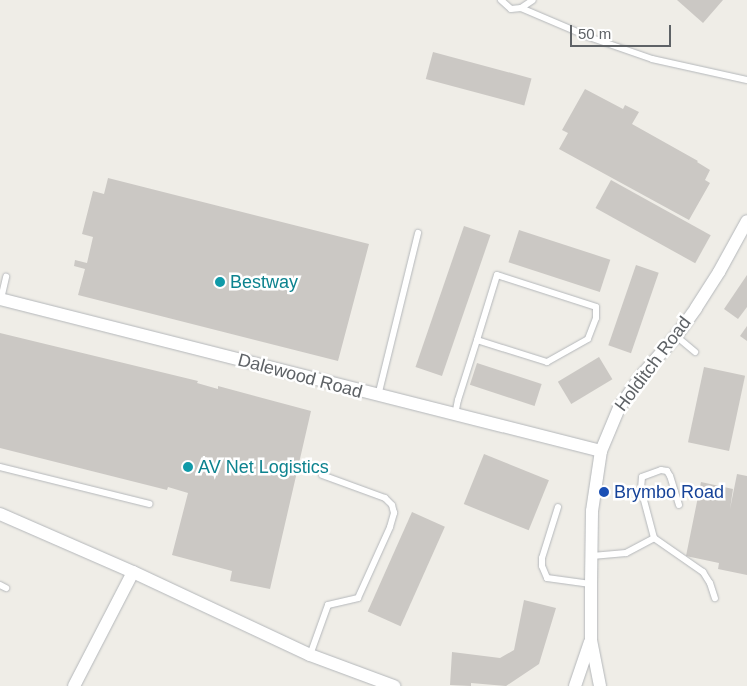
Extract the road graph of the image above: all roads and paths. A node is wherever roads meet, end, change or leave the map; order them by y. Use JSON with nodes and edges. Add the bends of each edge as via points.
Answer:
{"nodes":[{"id":1,"x":501,"y":0,"type":"edge"},
{"id":2,"x":533,"y":0,"type":"edge"},
{"id":3,"x":521,"y":8,"type":"junction"},
{"id":4,"x":747,"y":80,"type":"edge"},
{"id":5,"x":747,"y":221,"type":"edge"},
{"id":6,"x":418,"y":233,"type":"dead end"},
{"id":7,"x":6,"y":277,"type":"dead end"},
{"id":8,"x":0,"y":299,"type":"edge"},
{"id":9,"x":676,"y":336,"type":"junction"},
{"id":10,"x":477,"y":340,"type":"junction"},
{"id":11,"x":695,"y":352,"type":"dead end"},
{"id":12,"x":378,"y":396,"type":"junction"},
{"id":13,"x":455,"y":415,"type":"junction"},
{"id":14,"x":601,"y":451,"type":"junction"},
{"id":15,"x":0,"y":467,"type":"edge"},
{"id":16,"x":322,"y":475,"type":"dead end"},
{"id":17,"x":149,"y":504,"type":"dead end"},
{"id":18,"x":679,"y":505,"type":"dead end"},
{"id":19,"x":558,"y":507,"type":"dead end"},
{"id":20,"x":0,"y":514,"type":"edge"},
{"id":21,"x":654,"y":538,"type":"junction"},
{"id":22,"x":592,"y":556,"type":"junction"},
{"id":23,"x":133,"y":572,"type":"junction"},
{"id":24,"x":591,"y":584,"type":"junction"},
{"id":25,"x":715,"y":598,"type":"dead end"},
{"id":26,"x":591,"y":640,"type":"junction"},
{"id":27,"x":310,"y":655,"type":"junction"},
{"id":28,"x":74,"y":686,"type":"edge"},
{"id":29,"x":394,"y":686,"type":"edge"},
{"id":30,"x":575,"y":686,"type":"edge"},
{"id":31,"x":600,"y":686,"type":"edge"}],
"edges":[{"from":1,"to":3,"type":"lane","via":[[512,9]]},
{"from":2,"to":3,"type":"lane"},
{"from":3,"to":4,"type":"lane","via":[[652,59]]},
{"from":5,"to":9,"type":"street","name":"Holditch Road","via":[[719,272]]},
{"from":6,"to":12,"type":"lane"},
{"from":7,"to":8,"type":"lane"},
{"from":8,"to":12,"type":"street","name":"Dalewood Road"},
{"from":9,"to":11,"type":"lane"},
{"from":9,"to":14,"type":"street","name":"Holditch Road","via":[[624,400],[608,428]]},
{"from":10,"to":10,"type":"lane","via":[[497,275],[596,307],[596,318],[588,339],[547,362]]},
{"from":10,"to":13,"type":"lane"},
{"from":12,"to":13,"type":"street","name":"Dalewood Road"},
{"from":13,"to":14,"type":"street","name":"Dalewood Road"},
{"from":14,"to":22,"type":"street","name":"Holditch Road","via":[[592,511]]},
{"from":15,"to":17,"type":"lane"},
{"from":16,"to":27,"type":"lane","via":[[385,498],[394,513],[358,598],[328,605]]},
{"from":18,"to":21,"type":"lane","via":[[667,471],[642,477],[641,489]]},
{"from":19,"to":24,"type":"lane","via":[[542,558],[547,578]]},
{"from":20,"to":23,"type":"street"},
{"from":21,"to":22,"type":"lane","via":[[626,553]]},
{"from":21,"to":25,"type":"lane","via":[[703,572]]},
{"from":22,"to":24,"type":"street","name":"Holditch Road"},
{"from":23,"to":27,"type":"street"},
{"from":23,"to":28,"type":"street"},
{"from":24,"to":26,"type":"street","name":"Holditch Road"},
{"from":26,"to":30,"type":"street","name":"Holditch Road"},
{"from":26,"to":31,"type":"street","name":"Holditch Road"},
{"from":27,"to":29,"type":"street"}]}
